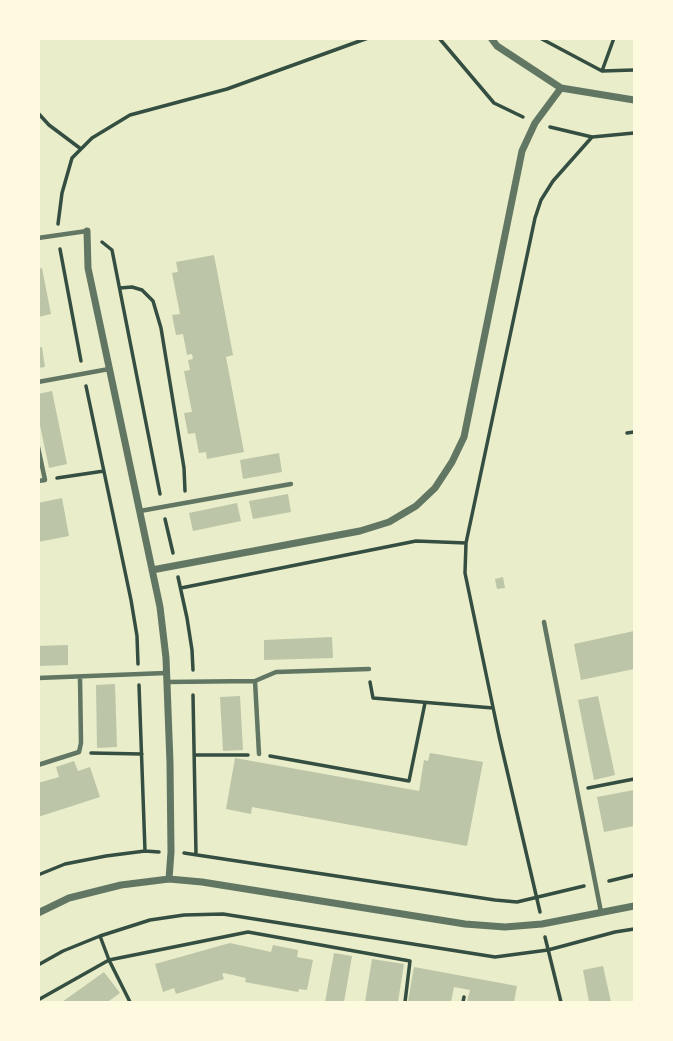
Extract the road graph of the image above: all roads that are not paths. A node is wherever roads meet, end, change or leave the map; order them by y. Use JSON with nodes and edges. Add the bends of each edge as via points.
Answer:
{"nodes":[{"id":1,"x":491,"y":38,"type":"edge"},
{"id":2,"x":561,"y":88,"type":"junction"},
{"id":3,"x":635,"y":100,"type":"edge"},
{"id":4,"x":87,"y":231,"type":"joint"},
{"id":5,"x":38,"y":238,"type":"edge"},
{"id":6,"x":110,"y":369,"type":"junction"},
{"id":7,"x":38,"y":382,"type":"edge"},
{"id":8,"x":38,"y":447,"type":"edge"},
{"id":9,"x":42,"y":481,"type":"edge"},
{"id":10,"x":291,"y":484,"type":"dead end"},
{"id":11,"x":140,"y":511,"type":"junction"},
{"id":12,"x":152,"y":570,"type":"junction"},
{"id":13,"x":544,"y":622,"type":"dead end"},
{"id":14,"x":369,"y":669,"type":"road end"},
{"id":15,"x":166,"y":673,"type":"junction"},
{"id":16,"x":80,"y":677,"type":"junction"},
{"id":17,"x":38,"y":678,"type":"edge"},
{"id":18,"x":255,"y":681,"type":"junction"},
{"id":19,"x":167,"y":682,"type":"junction"},
{"id":20,"x":259,"y":754,"type":"road end"},
{"id":21,"x":38,"y":765,"type":"edge"},
{"id":22,"x":169,"y":879,"type":"junction"},
{"id":23,"x":635,"y":906,"type":"edge"},
{"id":24,"x":601,"y":912,"type":"junction"},
{"id":25,"x":38,"y":913,"type":"edge"}],
"edges":[{"from":1,"to":2,"type":"street"},
{"from":2,"to":3,"type":"street"},
{"from":2,"to":12,"type":"street","via":[[535,123],[522,151],[464,437],[435,488],[389,522],[360,531]]},
{"from":4,"to":5,"type":"lane"},
{"from":4,"to":6,"type":"street","via":[[88,268]]},
{"from":6,"to":7,"type":"lane"},
{"from":6,"to":11,"type":"street"},
{"from":8,"to":9,"type":"lane"},
{"from":10,"to":11,"type":"lane"},
{"from":11,"to":12,"type":"street"},
{"from":12,"to":15,"type":"street"},
{"from":13,"to":24,"type":"lane"},
{"from":14,"to":18,"type":"lane","via":[[276,672]]},
{"from":15,"to":16,"type":"lane"},
{"from":15,"to":19,"type":"street"},
{"from":16,"to":17,"type":"lane"},
{"from":16,"to":21,"type":"lane","via":[[79,752]]},
{"from":18,"to":19,"type":"lane"},
{"from":18,"to":20,"type":"lane"},
{"from":19,"to":22,"type":"street"},
{"from":22,"to":24,"type":"street","via":[[465,924],[542,924]]},
{"from":22,"to":25,"type":"street","via":[[121,884],[69,898]]},
{"from":23,"to":24,"type":"street"}]}
